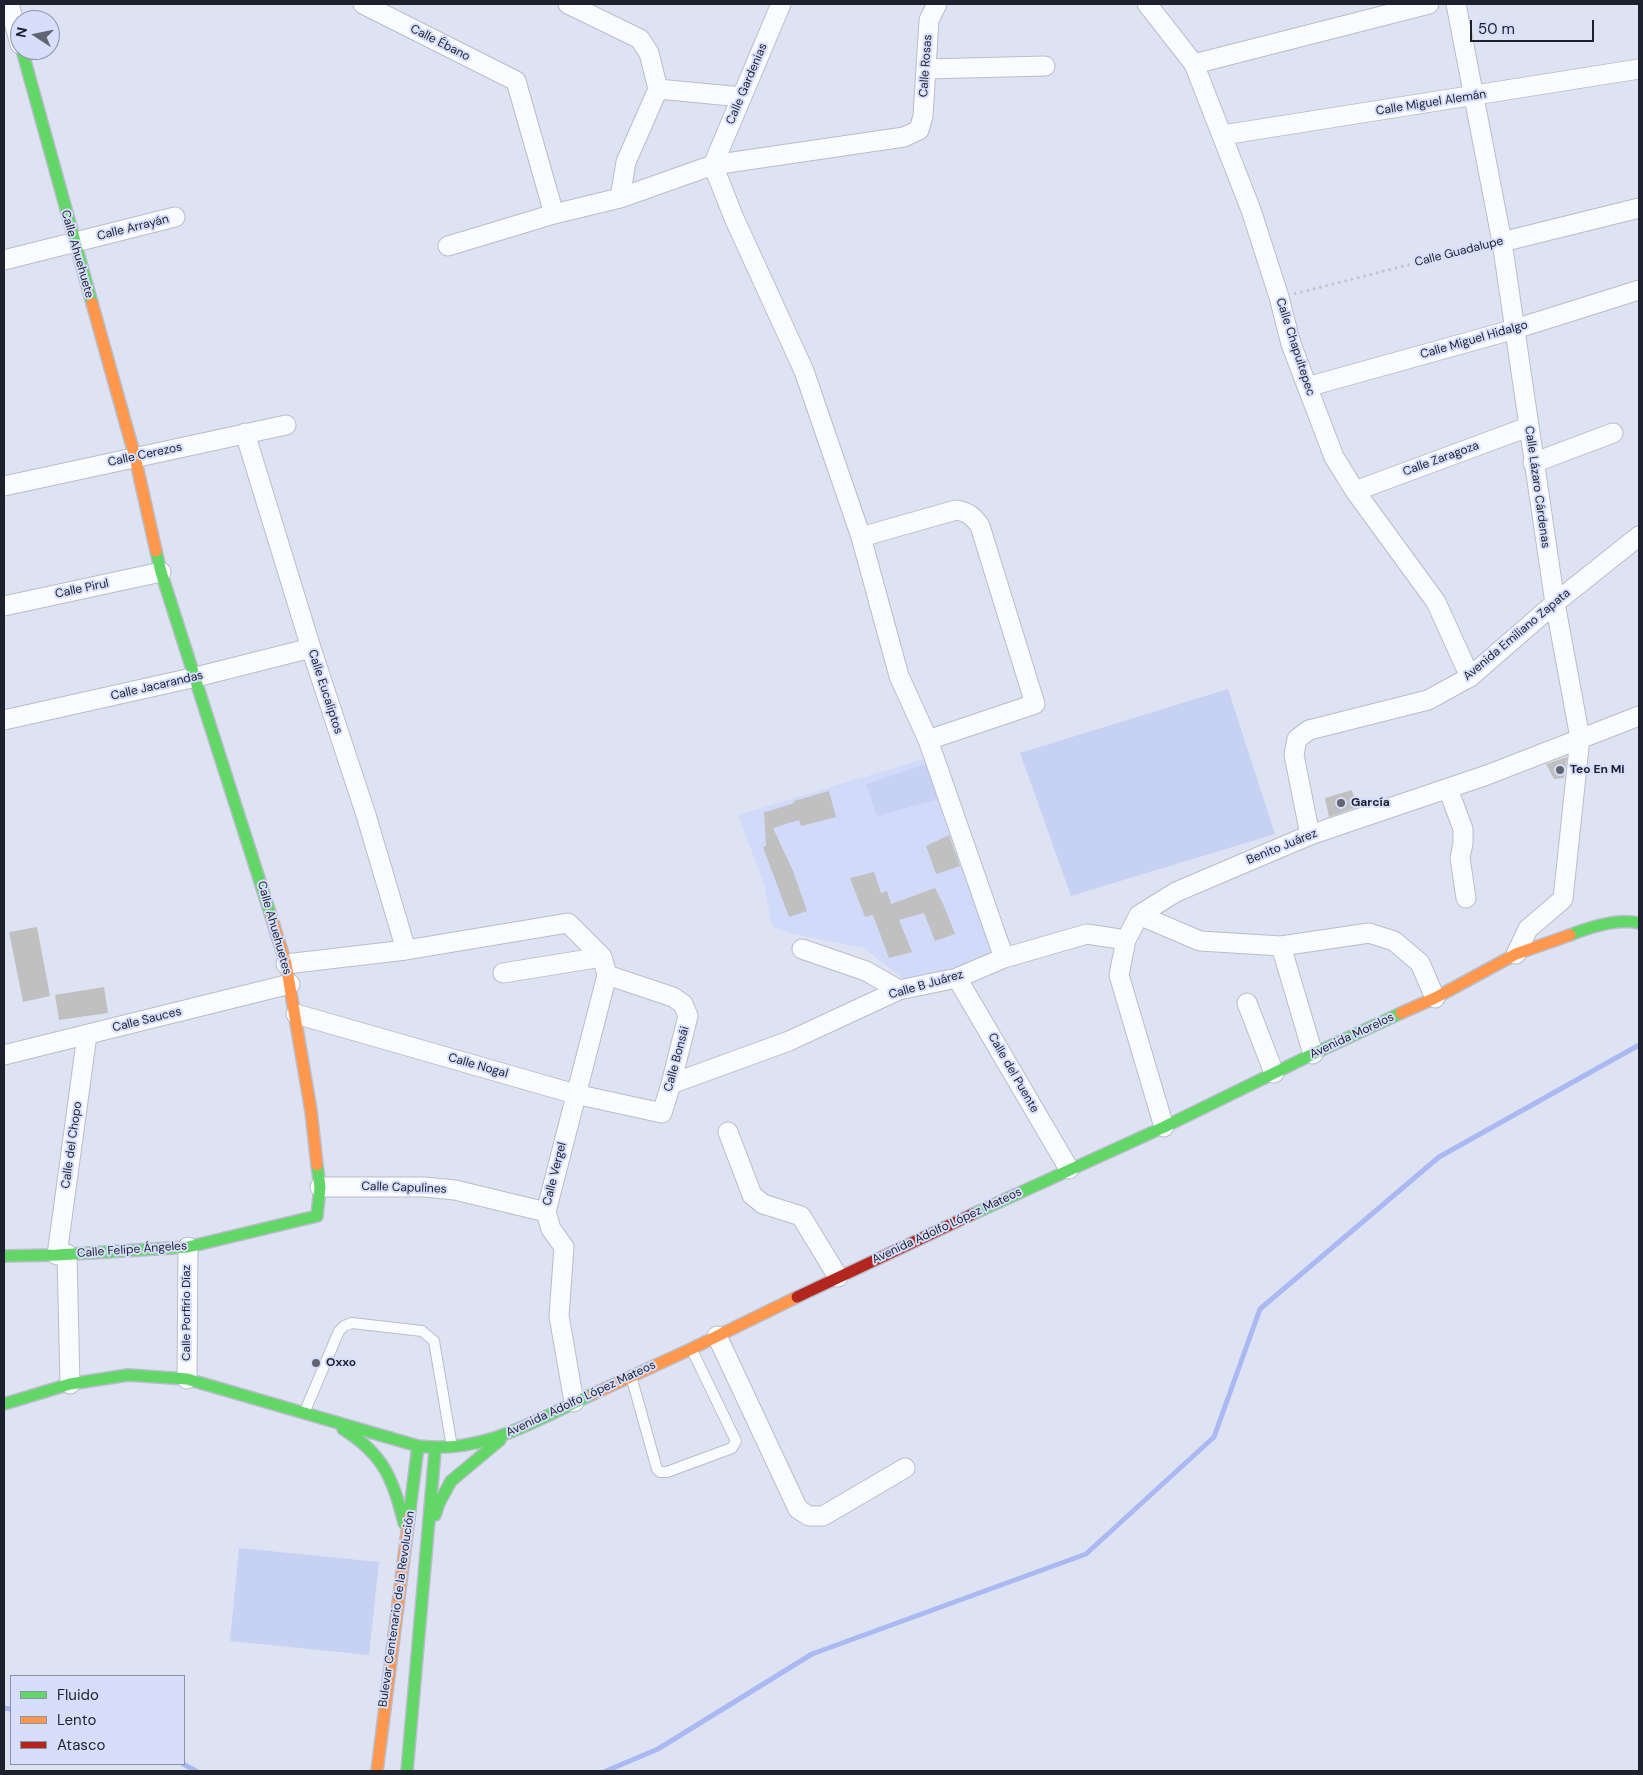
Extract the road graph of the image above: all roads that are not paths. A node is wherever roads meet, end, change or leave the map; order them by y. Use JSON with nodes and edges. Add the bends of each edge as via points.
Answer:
{"nodes":[{"id":1,"x":363,"y":4,"type":"edge"},
{"id":2,"x":568,"y":4,"type":"edge"},
{"id":3,"x":781,"y":4,"type":"edge"},
{"id":4,"x":937,"y":4,"type":"edge"},
{"id":5,"x":1147,"y":4,"type":"edge"},
{"id":6,"x":1429,"y":4,"type":"edge"},
{"id":7,"x":1456,"y":4,"type":"edge"},
{"id":8,"x":25,"y":60,"type":"edge"},
{"id":9,"x":1194,"y":64,"type":"junction"},
{"id":10,"x":1045,"y":66,"type":"dead end"},
{"id":11,"x":926,"y":69,"type":"junction"},
{"id":12,"x":1639,"y":69,"type":"edge"},
{"id":13,"x":658,"y":89,"type":"junction"},
{"id":14,"x":1474,"y":96,"type":"junction"},
{"id":15,"x":742,"y":97,"type":"junction"},
{"id":16,"x":1223,"y":135,"type":"junction"},
{"id":17,"x":713,"y":165,"type":"junction"},
{"id":18,"x":620,"y":198,"type":"junction"},
{"id":19,"x":1639,"y":208,"type":"edge"},
{"id":20,"x":554,"y":214,"type":"junction"},
{"id":21,"x":175,"y":217,"type":"dead end"},
{"id":22,"x":1502,"y":242,"type":"junction"},
{"id":23,"x":74,"y":243,"type":"junction"},
{"id":24,"x":448,"y":246,"type":"dead end"},
{"id":25,"x":4,"y":260,"type":"edge"},
{"id":26,"x":1639,"y":290,"type":"edge"},
{"id":27,"x":1515,"y":329,"type":"junction"},
{"id":28,"x":1307,"y":388,"type":"junction"},
{"id":29,"x":286,"y":425,"type":"dead end"},
{"id":30,"x":1528,"y":427,"type":"junction"},
{"id":31,"x":245,"y":433,"type":"junction"},
{"id":32,"x":1613,"y":433,"type":"dead end"},
{"id":33,"x":135,"y":457,"type":"junction"},
{"id":34,"x":1534,"y":463,"type":"junction"},
{"id":35,"x":4,"y":486,"type":"edge"},
{"id":36,"x":1355,"y":491,"type":"junction"},
{"id":37,"x":1639,"y":536,"type":"edge"},
{"id":38,"x":861,"y":537,"type":"junction"},
{"id":39,"x":161,"y":572,"type":"junction"},
{"id":40,"x":1555,"y":603,"type":"junction"},
{"id":41,"x":4,"y":606,"type":"edge"},
{"id":42,"x":311,"y":648,"type":"junction"},
{"id":43,"x":196,"y":677,"type":"junction"},
{"id":44,"x":1470,"y":677,"type":"junction"},
{"id":45,"x":1639,"y":716,"type":"edge"},
{"id":46,"x":4,"y":720,"type":"edge"},
{"id":47,"x":1580,"y":738,"type":"junction"},
{"id":48,"x":928,"y":740,"type":"junction"},
{"id":49,"x":1448,"y":789,"type":"junction"},
{"id":50,"x":1310,"y":835,"type":"junction"},
{"id":51,"x":1466,"y":898,"type":"dead end"},
{"id":52,"x":1140,"y":915,"type":"junction"},
{"id":53,"x":1639,"y":923,"type":"edge"},
{"id":54,"x":1126,"y":940,"type":"junction"},
{"id":55,"x":1281,"y":946,"type":"junction"},
{"id":56,"x":802,"y":949,"type":"dead end"},
{"id":57,"x":406,"y":950,"type":"junction"},
{"id":58,"x":1516,"y":954,"type":"junction"},
{"id":59,"x":1004,"y":958,"type":"junction"},
{"id":60,"x":286,"y":964,"type":"junction"},
{"id":61,"x":604,"y":966,"type":"junction"},
{"id":62,"x":503,"y":973,"type":"dead end"},
{"id":63,"x":957,"y":978,"type":"junction"},
{"id":64,"x":290,"y":984,"type":"junction"},
{"id":65,"x":900,"y":990,"type":"junction"},
{"id":66,"x":1435,"y":998,"type":"junction"},
{"id":67,"x":1247,"y":1003,"type":"dead end"},
{"id":68,"x":296,"y":1014,"type":"junction"},
{"id":69,"x":87,"y":1035,"type":"junction"},
{"id":70,"x":1314,"y":1054,"type":"junction"},
{"id":71,"x":4,"y":1055,"type":"edge"},
{"id":72,"x":1274,"y":1073,"type":"junction"},
{"id":73,"x":671,"y":1084,"type":"junction"},
{"id":74,"x":575,"y":1094,"type":"junction"},
{"id":75,"x":662,"y":1113,"type":"joint"},
{"id":76,"x":1164,"y":1127,"type":"junction"},
{"id":77,"x":728,"y":1132,"type":"dead end"},
{"id":78,"x":1069,"y":1169,"type":"junction"},
{"id":79,"x":320,"y":1187,"type":"junction"},
{"id":80,"x":546,"y":1212,"type":"junction"},
{"id":81,"x":317,"y":1216,"type":"joint"},
{"id":82,"x":188,"y":1247,"type":"junction"},
{"id":83,"x":62,"y":1255,"type":"junction"},
{"id":84,"x":4,"y":1256,"type":"edge"},
{"id":85,"x":838,"y":1277,"type":"junction"},
{"id":86,"x":717,"y":1336,"type":"junction"},
{"id":87,"x":692,"y":1349,"type":"junction"},
{"id":88,"x":631,"y":1376,"type":"junction"},
{"id":89,"x":187,"y":1380,"type":"junction"},
{"id":90,"x":70,"y":1384,"type":"junction"},
{"id":91,"x":574,"y":1402,"type":"junction"},
{"id":92,"x":4,"y":1404,"type":"edge"},
{"id":93,"x":305,"y":1412,"type":"junction"},
{"id":94,"x":328,"y":1418,"type":"junction"},
{"id":95,"x":508,"y":1434,"type":"junction"},
{"id":96,"x":418,"y":1446,"type":"junction"},
{"id":97,"x":452,"y":1447,"type":"junction"},
{"id":98,"x":435,"y":1448,"type":"junction"},
{"id":99,"x":905,"y":1468,"type":"dead end"},
{"id":100,"x":407,"y":1536,"type":"junction"},
{"id":101,"x":426,"y":1547,"type":"junction"},
{"id":102,"x":404,"y":1561,"type":"junction"},
{"id":103,"x":425,"y":1564,"type":"junction"},
{"id":104,"x":377,"y":1771,"type":"edge"},
{"id":105,"x":406,"y":1771,"type":"edge"}],
"edges":[{"from":1,"to":20,"type":"street","name":"Calle Ébano","via":[[516,81]]},
{"from":2,"to":13,"type":"street","via":[[640,39],[649,53]]},
{"from":3,"to":15,"type":"street","name":"Calle Gardenias"},
{"from":4,"to":11,"type":"street","name":"Calle Rosas","via":[[929,20]]},
{"from":5,"to":9,"type":"street","name":"Calle Chapultepec"},
{"from":6,"to":9,"type":"street"},
{"from":7,"to":14,"type":"street","name":"Calle Lázaro Cárdenas"},
{"from":8,"to":23,"type":"main road","name":"Calle Ahuehuete"},
{"from":9,"to":16,"type":"street","name":"Calle Chapultepec"},
{"from":10,"to":11,"type":"street"},
{"from":11,"to":17,"type":"street","name":"Calle Rosas","via":[[919,130],[904,137]]},
{"from":12,"to":14,"type":"street","name":"Calle Miguel Alemán"},
{"from":13,"to":15,"type":"street"},
{"from":13,"to":18,"type":"street","via":[[626,162]]},
{"from":14,"to":16,"type":"street","name":"Calle Miguel Alemán"},
{"from":14,"to":22,"type":"street","name":"Calle Lázaro Cárdenas"},
{"from":15,"to":17,"type":"street","name":"Calle Gardenias"},
{"from":16,"to":28,"type":"street","name":"Calle Chapultepec","via":[[1280,297],[1291,344]]},
{"from":17,"to":18,"type":"street"},
{"from":17,"to":38,"type":"street","via":[[804,371]]},
{"from":18,"to":20,"type":"street"},
{"from":19,"to":22,"type":"street","name":"Calle Guadalupe"},
{"from":20,"to":24,"type":"street"},
{"from":21,"to":23,"type":"street","name":"Calle Arrayán"},
{"from":22,"to":27,"type":"street","name":"Calle Lázaro Cárdenas"},
{"from":23,"to":25,"type":"street","name":"Calle Arrayán"},
{"from":23,"to":33,"type":"main road","name":"Calle Ahuehuete"},
{"from":26,"to":27,"type":"street","name":"Calle Miguel Hidalgo"},
{"from":27,"to":28,"type":"street","name":"Calle Miguel Hidalgo"},
{"from":27,"to":30,"type":"street","name":"Calle Lázaro Cárdenas"},
{"from":28,"to":36,"type":"street","name":"Calle Chapultepec","via":[[1334,458]]},
{"from":29,"to":31,"type":"street","name":"Calle Cerezos"},
{"from":30,"to":34,"type":"street","name":"Calle Lázaro Cárdenas"},
{"from":30,"to":36,"type":"street","name":"Calle Zaragoza"},
{"from":31,"to":33,"type":"street","name":"Calle Cerezos"},
{"from":31,"to":42,"type":"street","name":"Calle Eucaliptos"},
{"from":32,"to":34,"type":"street"},
{"from":33,"to":35,"type":"street","name":"Calle Cerezos"},
{"from":33,"to":39,"type":"main road","name":"Calle Ahuehuete"},
{"from":34,"to":40,"type":"street","name":"Calle Lázaro Cárdenas"},
{"from":36,"to":44,"type":"street","name":"Calle Chapultepec","via":[[1436,602]]},
{"from":37,"to":40,"type":"street","name":"Avenida Emiliano Zapata"},
{"from":38,"to":48,"type":"street","via":[[900,676]]},
{"from":38,"to":48,"type":"street","via":[[956,510],[974,517],[980,526],[1035,704]]},
{"from":39,"to":41,"type":"street","name":"Calle Pirul"},
{"from":39,"to":43,"type":"main road","name":"Calle Ahuehuetes"},
{"from":40,"to":44,"type":"street","name":"Avenida Emiliano Zapata"},
{"from":40,"to":47,"type":"street","name":"Calle Lázaro Cárdenas"},
{"from":42,"to":43,"type":"street","name":"Calle Jacarandas"},
{"from":42,"to":57,"type":"street","name":"Calle Eucaliptos"},
{"from":43,"to":46,"type":"street","name":"Calle Jacarandas"},
{"from":43,"to":60,"type":"main road","name":"Calle Ahuehuetes"},
{"from":44,"to":50,"type":"street","name":"Avenida Emiliano Zapata","via":[[1428,700],[1309,730],[1298,738],[1294,755]]},
{"from":45,"to":47,"type":"street","name":"Benito Juárez"},
{"from":47,"to":49,"type":"street","name":"Benito Juárez"},
{"from":47,"to":58,"type":"street","name":"Calle Lázaro Cárdenas","via":[[1562,899],[1528,929]]},
{"from":48,"to":59,"type":"street"},
{"from":49,"to":50,"type":"street","name":"Benito Juárez"},
{"from":49,"to":51,"type":"street","via":[[1463,829],[1460,858]]},
{"from":50,"to":52,"type":"street","name":"Benito Juárez","via":[[1176,892]]},
{"from":52,"to":54,"type":"street","name":"Benito Juárez"},
{"from":52,"to":55,"type":"street","via":[[1200,941]]},
{"from":53,"to":58,"type":"main road","name":"Avenida Morelos","via":[[1630,921],[1591,927]]},
{"from":54,"to":59,"type":"street","name":"Calle B Juárez","via":[[1087,934]]},
{"from":54,"to":76,"type":"street","name":"Benito Juárez","via":[[1119,975]]},
{"from":55,"to":66,"type":"street","via":[[1369,933],[1394,941],[1420,964]]},
{"from":55,"to":70,"type":"street"},
{"from":56,"to":65,"type":"street","via":[[866,971]]},
{"from":57,"to":60,"type":"street"},
{"from":57,"to":61,"type":"street","via":[[568,923]]},
{"from":58,"to":66,"type":"main road","name":"Avenida Morelos"},
{"from":59,"to":63,"type":"street","name":"Calle B Juárez"},
{"from":60,"to":64,"type":"main road","name":"Calle Ahuehuetes"},
{"from":61,"to":62,"type":"street"},
{"from":61,"to":73,"type":"street","name":"Calle Bonsái","via":[[683,1004],[688,1016]]},
{"from":61,"to":74,"type":"street","name":"Calle Vergel"},
{"from":63,"to":65,"type":"street","name":"Calle B Juárez"},
{"from":63,"to":78,"type":"street","name":"Calle del Puente"},
{"from":64,"to":68,"type":"main road","name":"Calle Ahuehuetes"},
{"from":64,"to":69,"type":"street","name":"Calle Sauces"},
{"from":65,"to":73,"type":"street","name":"Calle B Juárez","via":[[789,1041]]},
{"from":66,"to":70,"type":"main road","name":"Avenida Morelos"},
{"from":67,"to":72,"type":"street"},
{"from":68,"to":74,"type":"street","name":"Calle Nogal"},
{"from":68,"to":79,"type":"main road","name":"Calle Ahuehuetes"},
{"from":69,"to":71,"type":"street","name":"Calle Sauces"},
{"from":69,"to":83,"type":"street","name":"Calle del Chopo"},
{"from":70,"to":72,"type":"main road","name":"Avenida Morelos"},
{"from":72,"to":76,"type":"main road","name":"Avenida Morelos"},
{"from":73,"to":75,"type":"street","name":"Calle Bonsái"},
{"from":74,"to":75,"type":"street","name":"Calle Nogal"},
{"from":74,"to":80,"type":"street","name":"Calle Vergel"},
{"from":76,"to":78,"type":"main road","name":"Avenida Morelos"},
{"from":77,"to":85,"type":"street","via":[[752,1195],[763,1204],[801,1216]]},
{"from":78,"to":85,"type":"main road","name":"Avenida Adolfo López Mateos"},
{"from":79,"to":80,"type":"street","name":"Calle Capulines","via":[[455,1190]]},
{"from":79,"to":81,"type":"main road","name":"Calle Ahuehuetes"},
{"from":80,"to":91,"type":"street","name":"Calle Vergel","via":[[551,1229],[564,1247],[559,1316]]},
{"from":81,"to":82,"type":"main road","name":"Calle Felipe Ángeles"},
{"from":82,"to":83,"type":"main road","name":"Calle Felipe Ángeles"},
{"from":82,"to":89,"type":"street","name":"Calle Porfirio Díaz"},
{"from":83,"to":84,"type":"main road","name":"Calle Felipe Ángeles"},
{"from":83,"to":90,"type":"street","name":"Calle del Chopo"},
{"from":85,"to":86,"type":"main road","name":"Avenida Adolfo López Mateos"},
{"from":86,"to":87,"type":"main road","name":"Avenida Adolfo López Mateos"},
{"from":86,"to":99,"type":"street","via":[[798,1509],[809,1516],[823,1516]]},
{"from":87,"to":88,"type":"main road","name":"Avenida Adolfo López Mateos"},
{"from":87,"to":88,"type":"lane","via":[[736,1441],[732,1448],[660,1472]]},
{"from":88,"to":91,"type":"main road","name":"Avenida Adolfo López Mateos"},
{"from":89,"to":90,"type":"main road","name":"Avenida Adolfo López Mateos","via":[[128,1375]]},
{"from":89,"to":93,"type":"main road","name":"Avenida Adolfo López Mateos"},
{"from":90,"to":92,"type":"main road","name":"Avenida Adolfo López Mateos"},
{"from":91,"to":95,"type":"main road","name":"Avenida Adolfo López Mateos"},
{"from":93,"to":94,"type":"main road","name":"Avenida Adolfo López Mateos"},
{"from":93,"to":97,"type":"lane","via":[[344,1326],[352,1323],[422,1331],[434,1341]]},
{"from":94,"to":96,"type":"main road","name":"Avenida Adolfo López Mateos"},
{"from":94,"to":100,"type":"main road","via":[[367,1446],[387,1470]]},
{"from":95,"to":97,"type":"main road","name":"Avenida Adolfo López Mateos"},
{"from":95,"to":101,"type":"main road","via":[[451,1481],[439,1503]]},
{"from":96,"to":98,"type":"main road","name":"Avenida Adolfo López Mateos"},
{"from":96,"to":100,"type":"main road","name":"Bulevar Centenario de la Revolución"},
{"from":97,"to":98,"type":"main road","name":"Avenida Adolfo López Mateos"},
{"from":98,"to":101,"type":"main road","name":"Bulevar Centenario de la Revolución"},
{"from":100,"to":102,"type":"main road","name":"Bulevar Centenario de la Revolución"},
{"from":101,"to":103,"type":"main road","name":"Bulevar Centenario de la Revolución"},
{"from":102,"to":103,"type":"main road"},
{"from":102,"to":104,"type":"main road","name":"Bulevar Centenario de la Revolución"},
{"from":103,"to":105,"type":"main road","name":"Bulevar Centenario de la Revolución"}]}
